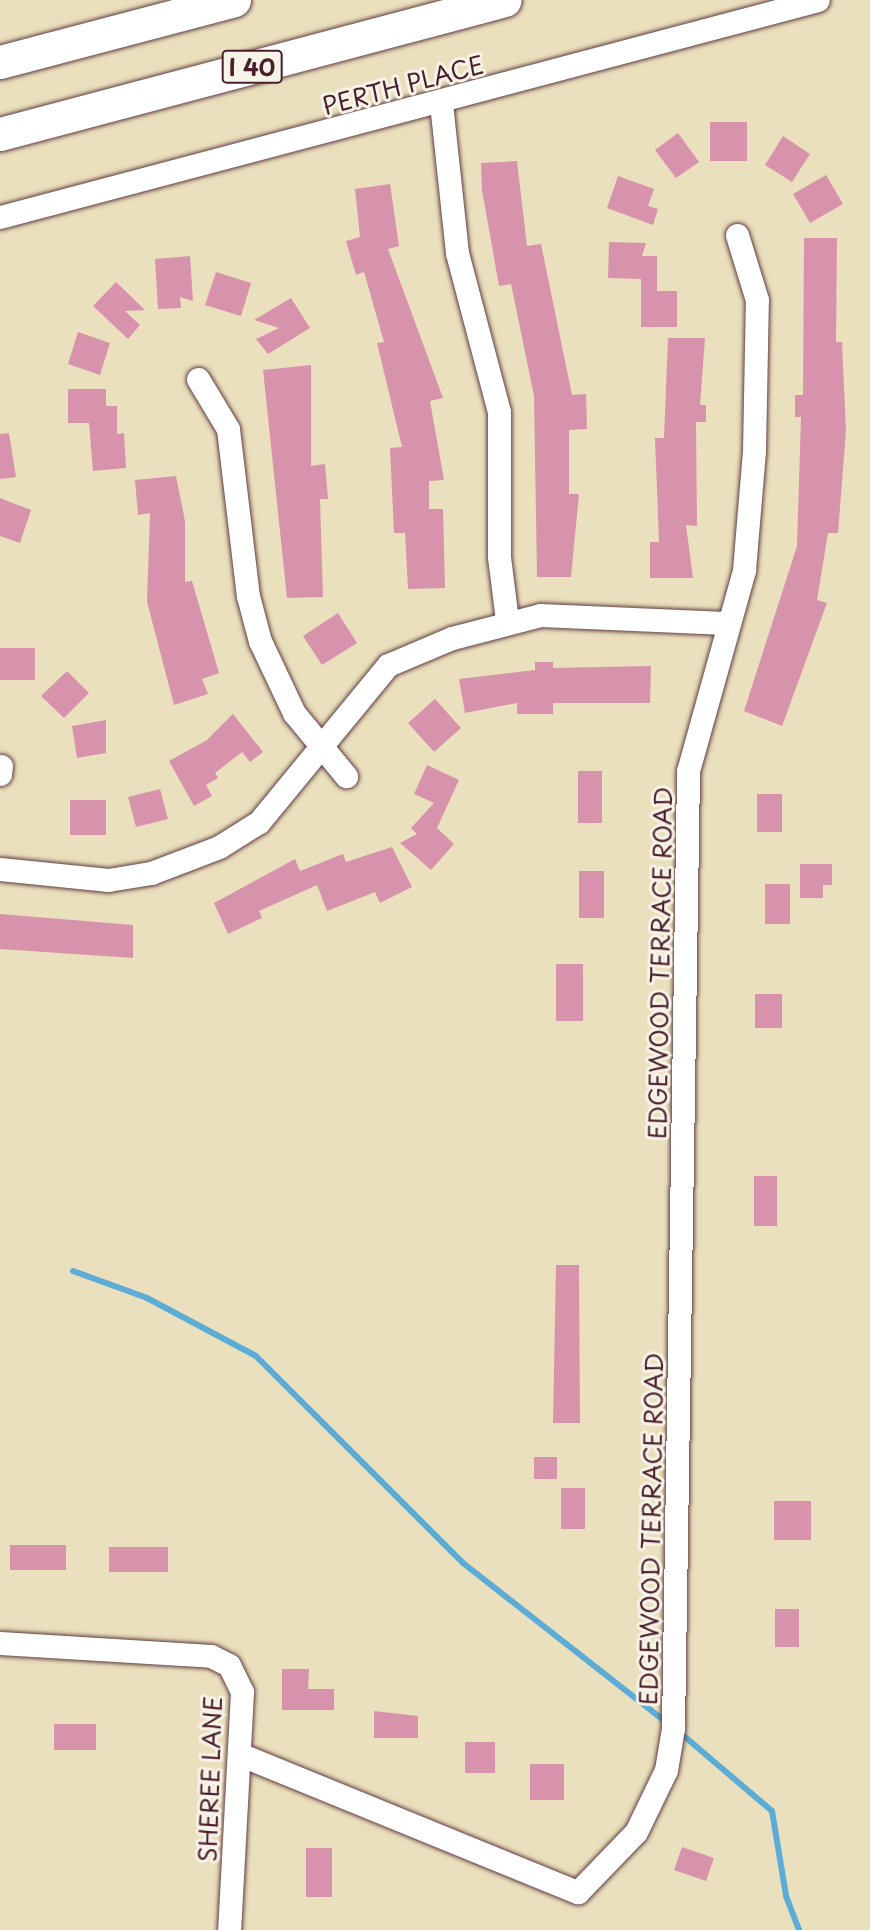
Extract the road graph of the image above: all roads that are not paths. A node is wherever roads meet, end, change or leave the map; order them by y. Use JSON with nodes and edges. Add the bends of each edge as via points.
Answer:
{"nodes":[{"id":1,"x":234,"y":0,"type":"edge"},
{"id":2,"x":505,"y":0,"type":"edge"},
{"id":3,"x":818,"y":0,"type":"edge"},
{"id":4,"x":0,"y":62,"type":"edge"},
{"id":5,"x":440,"y":103,"type":"junction"},
{"id":6,"x":0,"y":134,"type":"edge"},
{"id":7,"x":0,"y":217,"type":"edge"},
{"id":8,"x":737,"y":235,"type":"dead end"},
{"id":9,"x":198,"y":379,"type":"dead end"},
{"id":10,"x":507,"y":620,"type":"junction"},
{"id":11,"x":726,"y":623,"type":"junction"},
{"id":12,"x":320,"y":749,"type":"junction"},
{"id":13,"x":346,"y":776,"type":"dead end"},
{"id":14,"x":0,"y":869,"type":"edge"},
{"id":15,"x":0,"y":1643,"type":"edge"},
{"id":16,"x":239,"y":1754,"type":"junction"},
{"id":17,"x":229,"y":1930,"type":"edge"}],
"edges":[{"from":1,"to":4,"type":"highway"},
{"from":2,"to":6,"type":"highway","number":"I 40"},
{"from":3,"to":5,"type":"street","name":"PERTH PLACE"},
{"from":5,"to":7,"type":"street","name":"PERTH PLACE"},
{"from":5,"to":10,"type":"street","via":[[457,253],[499,412],[499,557]]},
{"from":8,"to":11,"type":"street","via":[[757,300],[754,451],[744,569]]},
{"from":9,"to":12,"type":"street","via":[[228,429],[247,596],[260,640],[294,713]]},
{"from":10,"to":11,"type":"street"},
{"from":10,"to":12,"type":"street","via":[[388,665]]},
{"from":11,"to":16,"type":"street","name":"EDGEWOOD TERRACE ROAD","via":[[688,771],[673,1728],[656,1794],[636,1832],[578,1892]]},
{"from":12,"to":13,"type":"street"},
{"from":12,"to":14,"type":"street","via":[[259,822],[219,847],[151,873],[56,879]]},
{"from":15,"to":16,"type":"street","name":"SHEREE LANE","via":[[211,1656],[229,1665],[242,1692]]},
{"from":16,"to":17,"type":"street","name":"SHEREE LANE"}]}
